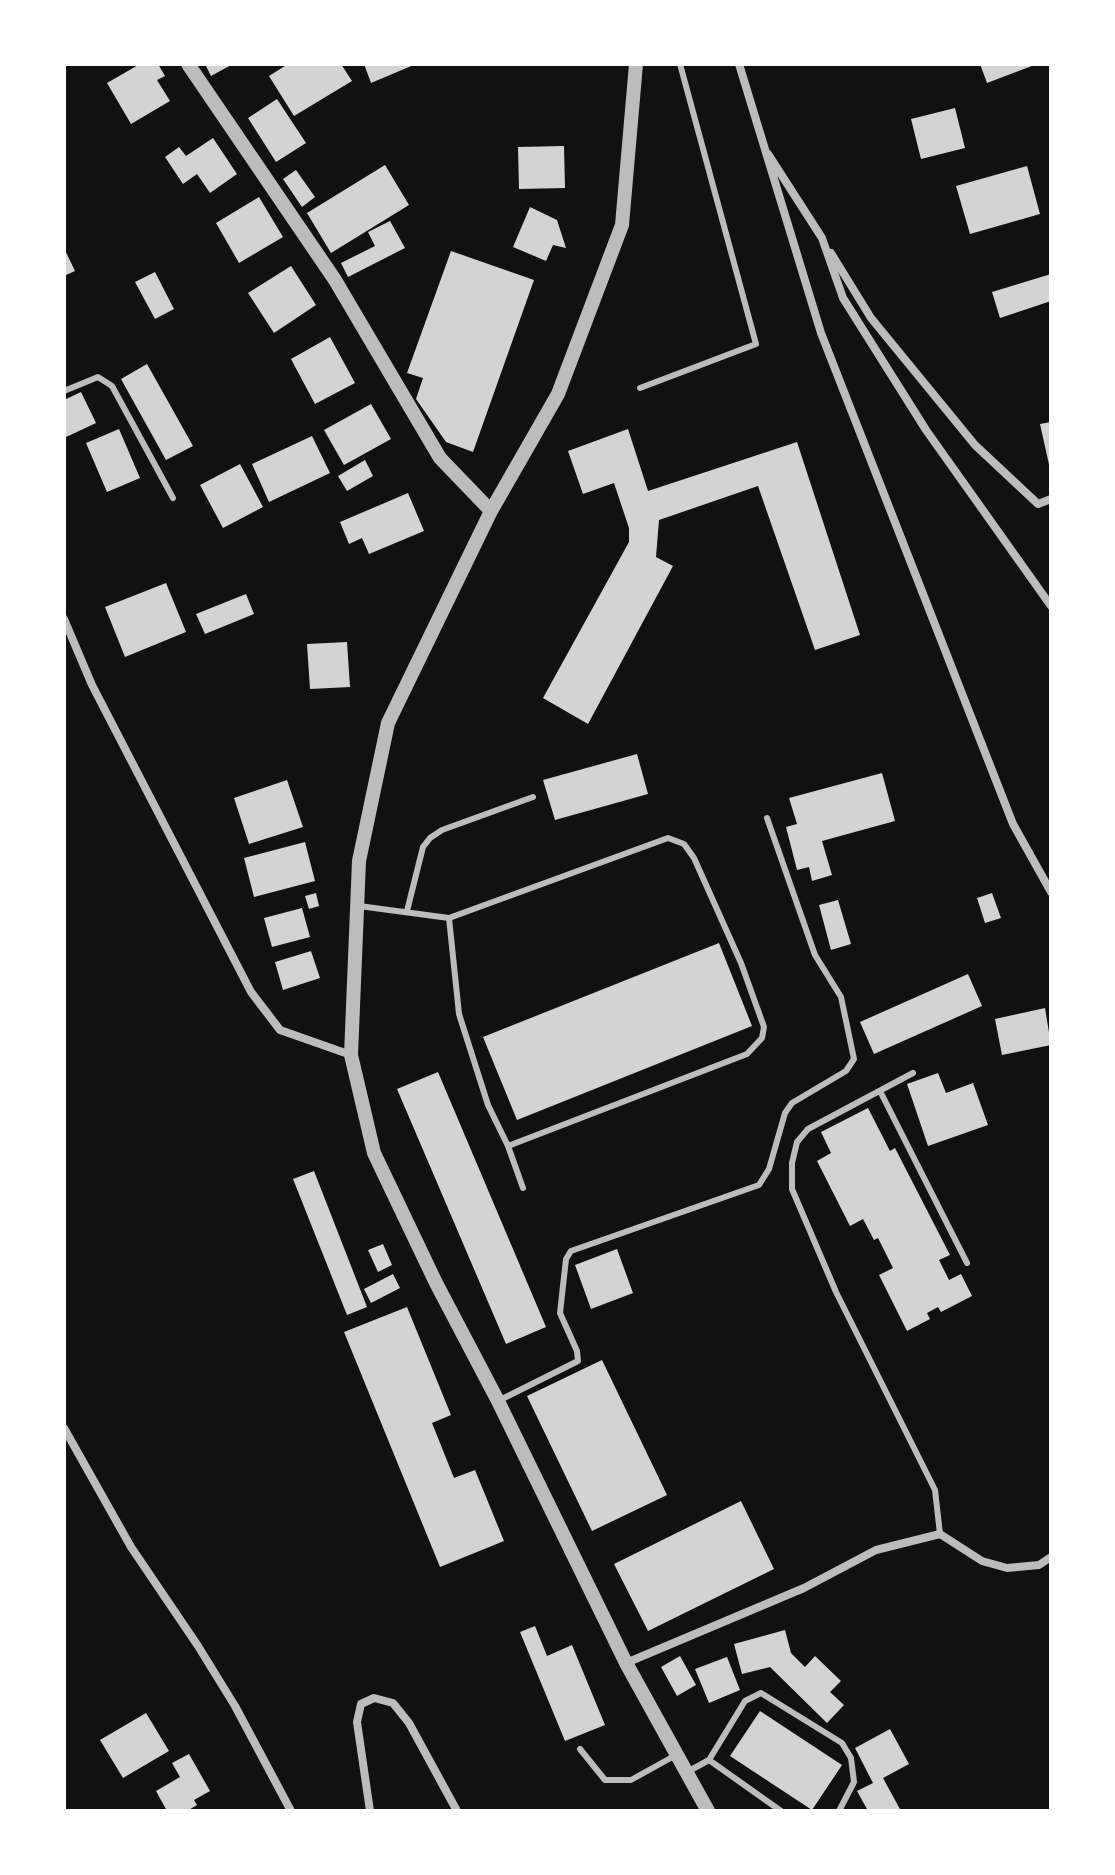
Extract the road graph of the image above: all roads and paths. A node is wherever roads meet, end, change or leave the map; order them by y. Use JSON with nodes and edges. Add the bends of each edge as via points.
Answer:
{"nodes":[{"id":1,"x":188,"y":64,"type":"edge"},
{"id":2,"x":636,"y":64,"type":"edge"},
{"id":3,"x":680,"y":64,"type":"edge"},
{"id":4,"x":739,"y":64,"type":"edge"},
{"id":5,"x":762,"y":146,"type":"junction"},
{"id":6,"x":822,"y":238,"type":"junction"},
{"id":7,"x":640,"y":388,"type":"dead end"},
{"id":8,"x":64,"y":391,"type":"edge"},
{"id":9,"x":173,"y":498,"type":"dead end"},
{"id":10,"x":1051,"y":499,"type":"edge"},
{"id":11,"x":491,"y":511,"type":"junction"},
{"id":12,"x":1051,"y":606,"type":"edge"},
{"id":13,"x":64,"y":619,"type":"edge"},
{"id":14,"x":533,"y":797,"type":"dead end"},
{"id":15,"x":767,"y":818,"type":"dead end"},
{"id":16,"x":1051,"y":892,"type":"edge"},
{"id":17,"x":359,"y":906,"type":"junction"},
{"id":18,"x":407,"y":911,"type":"junction"},
{"id":19,"x":449,"y":918,"type":"junction"},
{"id":20,"x":351,"y":1055,"type":"junction"},
{"id":21,"x":913,"y":1073,"type":"dead end"},
{"id":22,"x":880,"y":1091,"type":"junction"},
{"id":23,"x":508,"y":1146,"type":"junction"},
{"id":24,"x":523,"y":1188,"type":"dead end"},
{"id":25,"x":967,"y":1263,"type":"dead end"},
{"id":26,"x":498,"y":1401,"type":"junction"},
{"id":27,"x":64,"y":1428,"type":"edge"},
{"id":28,"x":940,"y":1534,"type":"junction"},
{"id":29,"x":1051,"y":1557,"type":"edge"},
{"id":30,"x":626,"y":1663,"type":"junction"},
{"id":31,"x":580,"y":1749,"type":"dead end"},
{"id":32,"x":676,"y":1755,"type":"junction"},
{"id":33,"x":709,"y":1760,"type":"junction"},
{"id":34,"x":687,"y":1773,"type":"junction"},
{"id":35,"x":291,"y":1811,"type":"edge"},
{"id":36,"x":370,"y":1811,"type":"edge"},
{"id":37,"x":457,"y":1811,"type":"edge"},
{"id":38,"x":708,"y":1811,"type":"edge"},
{"id":39,"x":781,"y":1811,"type":"edge"},
{"id":40,"x":839,"y":1811,"type":"edge"}],
"edges":[{"from":1,"to":11,"type":"street","via":[[335,280],[440,458]]},
{"from":2,"to":11,"type":"street","via":[[622,225],[558,394]]},
{"from":3,"to":7,"type":"lane","via":[[756,344]]},
{"from":4,"to":5,"type":"street"},
{"from":5,"to":6,"type":"street"},
{"from":5,"to":16,"type":"street","via":[[821,333],[1013,824]]},
{"from":6,"to":10,"type":"street","via":[[871,318],[975,445],[1038,504]]},
{"from":6,"to":12,"type":"street","via":[[843,298],[926,430]]},
{"from":8,"to":9,"type":"lane","via":[[98,377],[112,386]]},
{"from":11,"to":17,"type":"street","via":[[388,723],[359,861]]},
{"from":13,"to":20,"type":"street","via":[[92,685],[251,992],[280,1030]]},
{"from":14,"to":18,"type":"lane","via":[[430,838]]},
{"from":15,"to":26,"type":"lane","via":[[815,955],[841,997],[854,1059],[846,1071],[792,1103],[759,1185],[571,1251],[560,1313],[578,1361]]},
{"from":17,"to":18,"type":"lane"},
{"from":17,"to":20,"type":"street"},
{"from":18,"to":19,"type":"lane"},
{"from":19,"to":23,"type":"lane","via":[[459,1014],[488,1105]]},
{"from":19,"to":23,"type":"lane","via":[[668,838],[684,844],[694,858],[764,1027],[762,1038],[747,1054]]},
{"from":20,"to":26,"type":"street","via":[[374,1153]]},
{"from":21,"to":22,"type":"lane"},
{"from":22,"to":25,"type":"lane"},
{"from":22,"to":28,"type":"lane","via":[[808,1129],[794,1152],[792,1189],[836,1292],[935,1490]]},
{"from":23,"to":24,"type":"lane"},
{"from":26,"to":30,"type":"street"},
{"from":27,"to":35,"type":"street","via":[[131,1547],[235,1706]]},
{"from":28,"to":29,"type":"street","via":[[982,1561],[1007,1568],[1039,1565]]},
{"from":28,"to":30,"type":"street","via":[[876,1550],[804,1588]]},
{"from":30,"to":32,"type":"street"},
{"from":31,"to":32,"type":"lane","via":[[605,1780],[631,1780]]},
{"from":32,"to":34,"type":"street"},
{"from":33,"to":34,"type":"lane"},
{"from":33,"to":39,"type":"lane"},
{"from":33,"to":40,"type":"lane","via":[[745,1701],[761,1693],[842,1743],[851,1758],[854,1782]]},
{"from":34,"to":38,"type":"street"},
{"from":36,"to":37,"type":"street","via":[[357,1722],[361,1704],[374,1698],[393,1703],[409,1723]]}]}
